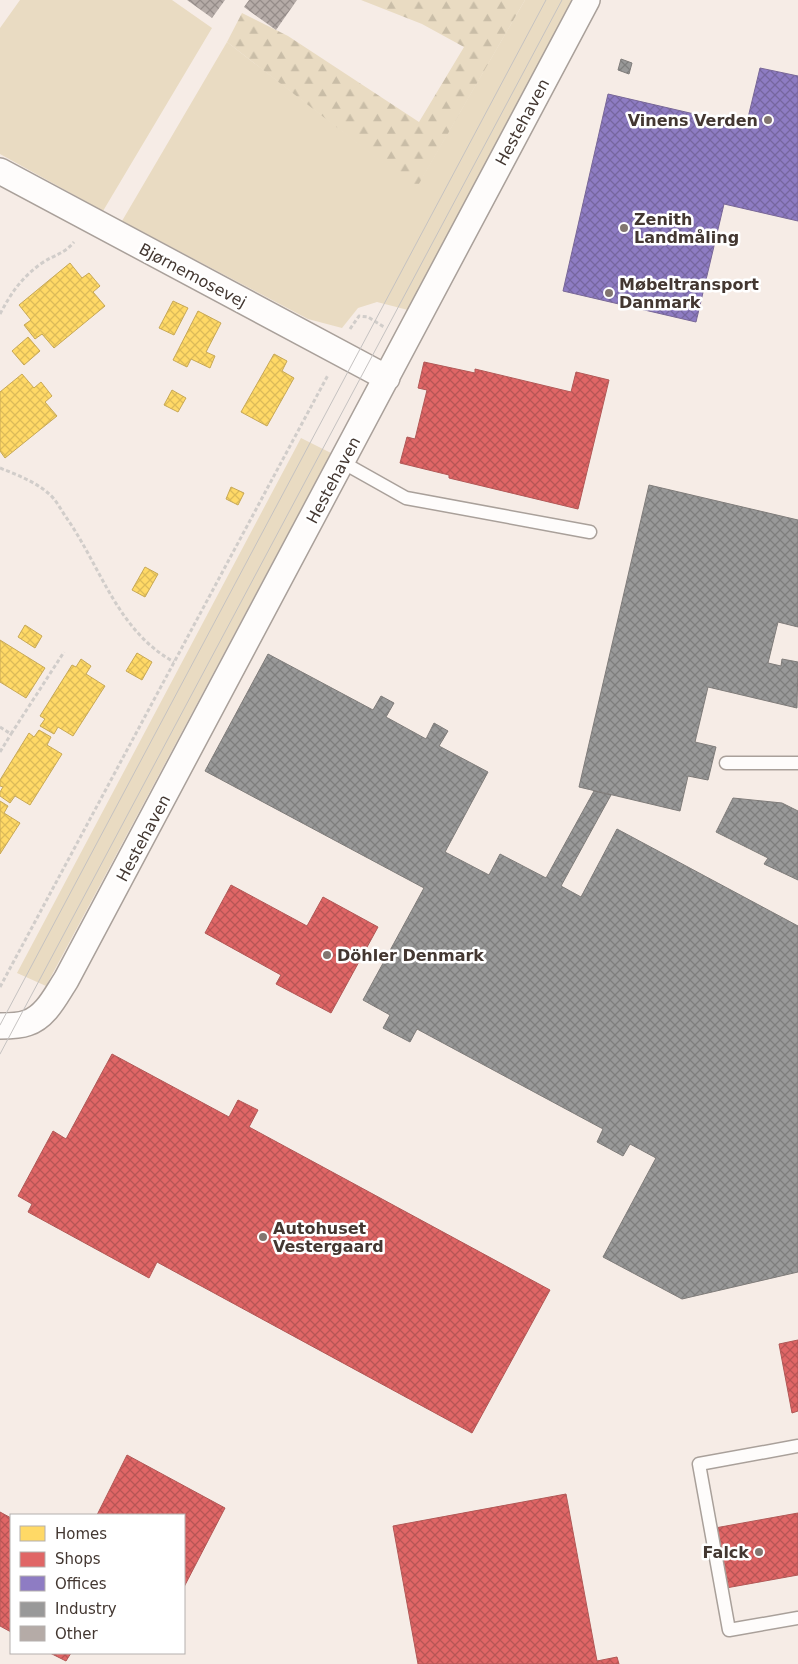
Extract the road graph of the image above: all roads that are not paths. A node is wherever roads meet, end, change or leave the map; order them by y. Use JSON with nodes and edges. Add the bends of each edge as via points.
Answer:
{"nodes":[{"id":1,"x":587,"y":0,"type":"edge"},
{"id":2,"x":0,"y":172,"type":"edge"},
{"id":3,"x":387,"y":378,"type":"junction"},
{"id":4,"x":342,"y":462,"type":"junction"},
{"id":5,"x":590,"y":532,"type":"dead end"},
{"id":6,"x":726,"y":763,"type":"dead end"},
{"id":7,"x":798,"y":763,"type":"edge"},
{"id":8,"x":0,"y":1026,"type":"edge"},
{"id":9,"x":798,"y":1446,"type":"edge"},
{"id":10,"x":798,"y":1618,"type":"edge"}],
"edges":[{"from":1,"to":3,"type":"street","name":"Hestehaven"},
{"from":2,"to":3,"type":"street","name":"Bjørnemosevej"},
{"from":3,"to":4,"type":"street","name":"Hestehaven"},
{"from":4,"to":5,"type":"lane","via":[[406,498]]},
{"from":4,"to":8,"type":"street","name":"Hestehaven","via":[[78,960],[50,1006],[38,1018],[28,1023]]},
{"from":6,"to":7,"type":"lane"},
{"from":9,"to":10,"type":"lane","via":[[699,1464],[728,1630]]}]}
